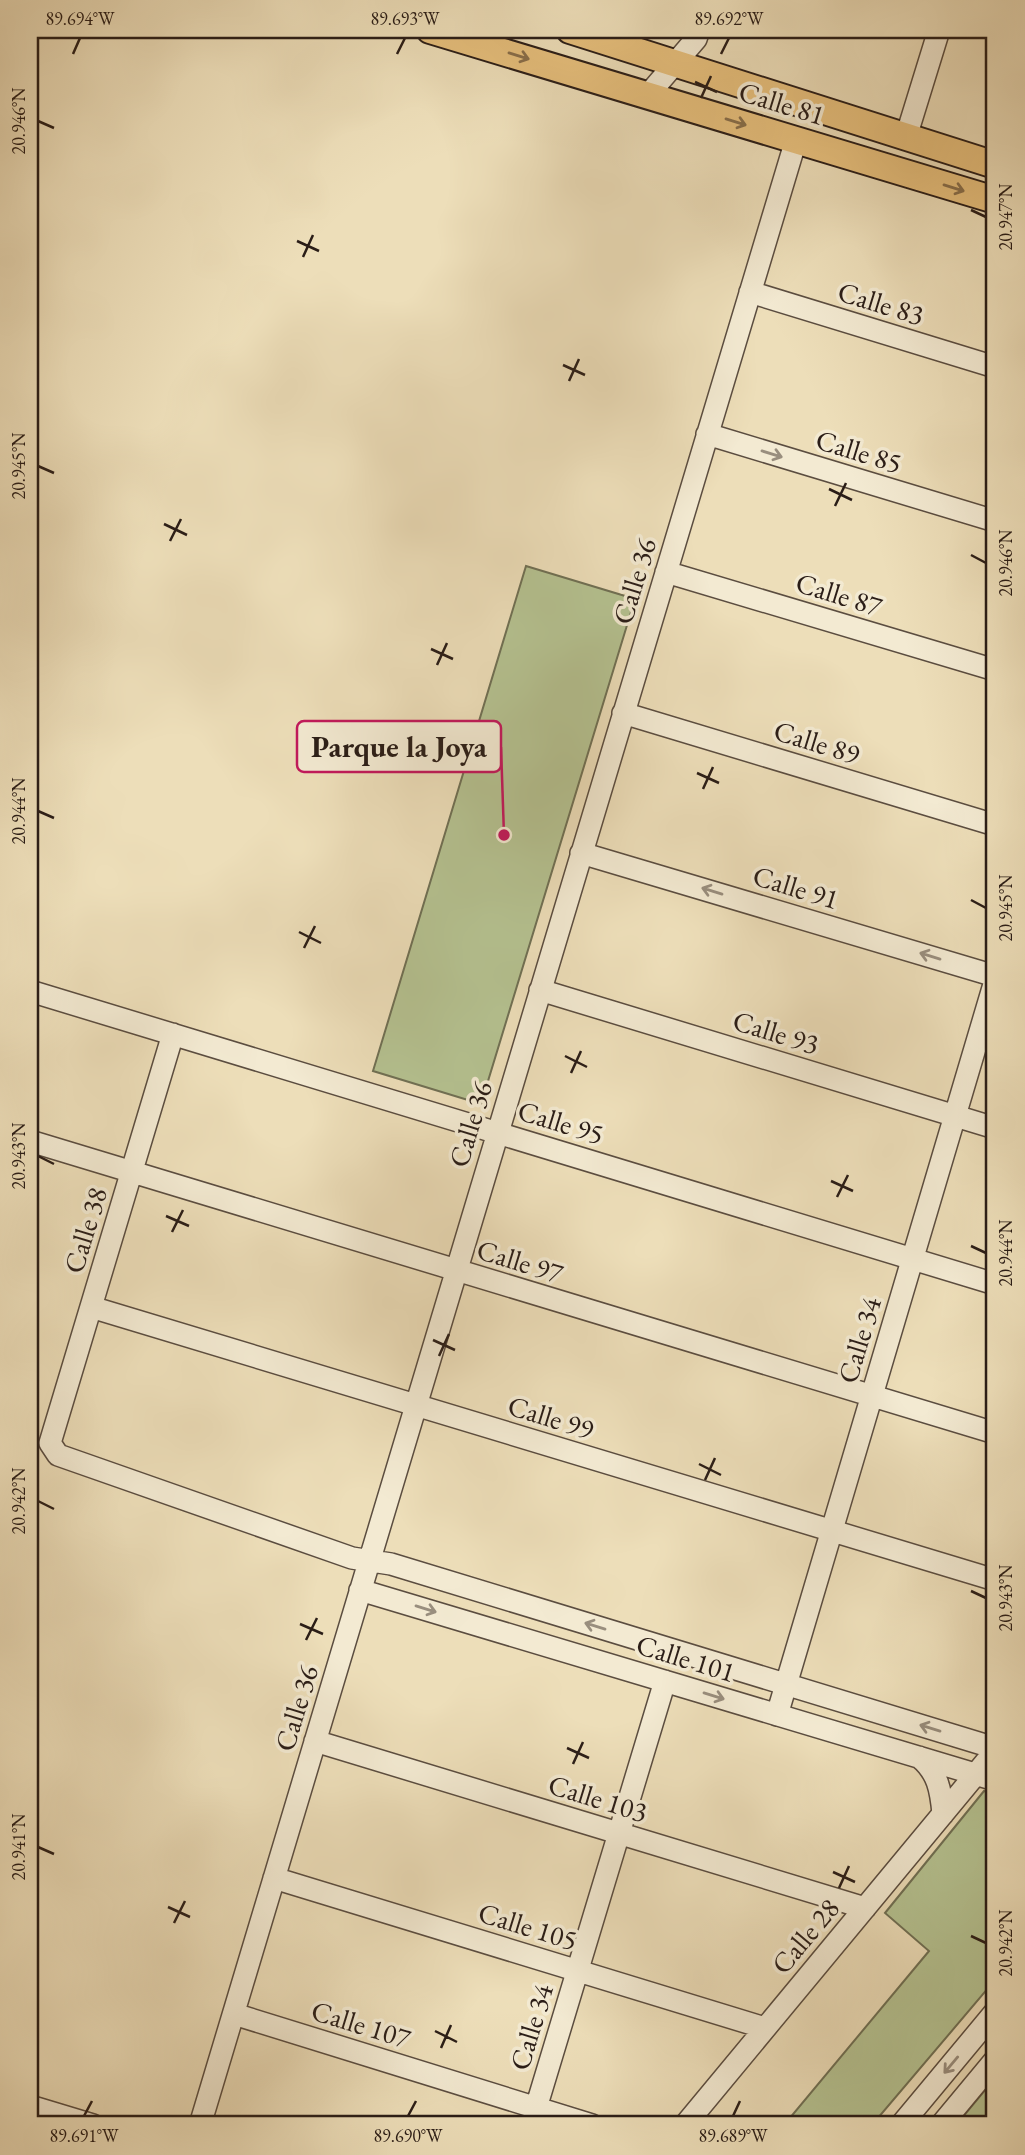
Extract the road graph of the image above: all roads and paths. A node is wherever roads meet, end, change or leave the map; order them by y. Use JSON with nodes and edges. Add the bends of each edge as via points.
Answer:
{"nodes":[{"id":1,"x":430,"y":30,"type":"edge"},
{"id":2,"x":569,"y":30,"type":"edge"},
{"id":3,"x":699,"y":30,"type":"edge"},
{"id":4,"x":939,"y":30,"type":"edge"},
{"id":5,"x":472,"y":36,"type":"edge"},
{"id":6,"x":676,"y":63,"type":"junction"},
{"id":7,"x":648,"y":95,"type":"junction"},
{"id":8,"x":906,"y":137,"type":"junction"},
{"id":9,"x":796,"y":140,"type":"junction"},
{"id":10,"x":995,"y":164,"type":"edge"},
{"id":11,"x":995,"y":200,"type":"edge"},
{"id":12,"x":750,"y":292,"type":"junction"},
{"id":13,"x":995,"y":367,"type":"edge"},
{"id":14,"x":707,"y":434,"type":"junction"},
{"id":15,"x":995,"y":521,"type":"edge"},
{"id":16,"x":666,"y":572,"type":"junction"},
{"id":17,"x":995,"y":670,"type":"edge"},
{"id":18,"x":624,"y":713,"type":"junction"},
{"id":19,"x":995,"y":825,"type":"edge"},
{"id":20,"x":581,"y":853,"type":"junction"},
{"id":21,"x":995,"y":978,"type":"edge"},
{"id":22,"x":540,"y":990,"type":"junction"},
{"id":23,"x":30,"y":991,"type":"edge"},
{"id":24,"x":173,"y":1034,"type":"junction"},
{"id":25,"x":955,"y":1116,"type":"junction"},
{"id":26,"x":995,"y":1128,"type":"edge"},
{"id":27,"x":497,"y":1133,"type":"junction"},
{"id":28,"x":30,"y":1141,"type":"edge"},
{"id":29,"x":131,"y":1172,"type":"junction"},
{"id":30,"x":913,"y":1259,"type":"junction"},
{"id":31,"x":456,"y":1270,"type":"junction"},
{"id":32,"x":995,"y":1284,"type":"edge"},
{"id":33,"x":91,"y":1307,"type":"junction"},
{"id":34,"x":872,"y":1396,"type":"junction"},
{"id":35,"x":415,"y":1405,"type":"junction"},
{"id":36,"x":995,"y":1433,"type":"edge"},
{"id":37,"x":50,"y":1443,"type":"joint"},
{"id":38,"x":832,"y":1531,"type":"junction"},
{"id":39,"x":369,"y":1561,"type":"junction"},
{"id":40,"x":995,"y":1580,"type":"edge"},
{"id":41,"x":360,"y":1590,"type":"junction"},
{"id":42,"x":665,"y":1681,"type":"junction"},
{"id":43,"x":786,"y":1684,"type":"junction"},
{"id":44,"x":777,"y":1715,"type":"junction"},
{"id":45,"x":315,"y":1741,"type":"junction"},
{"id":46,"x":995,"y":1749,"type":"edge"},
{"id":47,"x":919,"y":1757,"type":"junction"},
{"id":48,"x":986,"y":1777,"type":"edge"},
{"id":49,"x":943,"y":1814,"type":"junction"},
{"id":50,"x":619,"y":1833,"type":"junction"},
{"id":51,"x":274,"y":1878,"type":"junction"},
{"id":52,"x":865,"y":1908,"type":"junction"},
{"id":53,"x":578,"y":1970,"type":"junction"},
{"id":54,"x":995,"y":2012,"type":"edge"},
{"id":55,"x":233,"y":2014,"type":"junction"},
{"id":56,"x":765,"y":2028,"type":"junction"},
{"id":57,"x":995,"y":2060,"type":"edge"},
{"id":58,"x":30,"y":2106,"type":"edge"},
{"id":59,"x":536,"y":2108,"type":"junction"},
{"id":60,"x":93,"y":2125,"type":"edge"},
{"id":61,"x":200,"y":2125,"type":"edge"},
{"id":62,"x":592,"y":2125,"type":"edge"},
{"id":63,"x":685,"y":2125,"type":"edge"},
{"id":64,"x":901,"y":2125,"type":"edge"},
{"id":65,"x":941,"y":2125,"type":"edge"}],
"edges":[{"from":1,"to":5,"type":"main road","name":"Calle 81"},
{"from":2,"to":6,"type":"main road","name":"Calle 81"},
{"from":3,"to":6,"type":"street"},
{"from":4,"to":8,"type":"street"},
{"from":5,"to":7,"type":"main road","name":"Calle 81","one_way":true},
{"from":6,"to":7,"type":"street"},
{"from":6,"to":8,"type":"main road","name":"Calle 81"},
{"from":7,"to":9,"type":"main road","name":"Calle 81","one_way":true},
{"from":8,"to":10,"type":"main road","name":"Calle 81"},
{"from":9,"to":11,"type":"main road","name":"Calle 81","one_way":true},
{"from":9,"to":12,"type":"street","name":"Calle 36"},
{"from":12,"to":13,"type":"street","name":"Calle 83"},
{"from":12,"to":14,"type":"street","name":"Calle 36"},
{"from":14,"to":15,"type":"street","name":"Calle 85","one_way":true},
{"from":14,"to":16,"type":"street","name":"Calle 36"},
{"from":16,"to":17,"type":"street","name":"Calle 87"},
{"from":16,"to":18,"type":"street","name":"Calle 36"},
{"from":18,"to":19,"type":"street","name":"Calle 89"},
{"from":18,"to":20,"type":"street","name":"Calle 36"},
{"from":21,"to":20,"type":"street","name":"Calle 91","one_way":true},
{"from":20,"to":22,"type":"street","name":"Calle 36"},
{"from":21,"to":25,"type":"street","name":"Calle 34"},
{"from":22,"to":25,"type":"street","name":"Calle 93"},
{"from":22,"to":27,"type":"street","name":"Calle 36"},
{"from":23,"to":24,"type":"street","name":"Calle 95"},
{"from":24,"to":27,"type":"street","name":"Calle 95"},
{"from":24,"to":29,"type":"street","name":"Calle 38"},
{"from":25,"to":26,"type":"street","name":"Calle 93"},
{"from":25,"to":30,"type":"street","name":"Calle 34"},
{"from":27,"to":30,"type":"street","name":"Calle 95"},
{"from":27,"to":31,"type":"street","name":"Calle 36"},
{"from":28,"to":29,"type":"street","name":"Calle 97"},
{"from":29,"to":31,"type":"street","name":"Calle 97"},
{"from":29,"to":33,"type":"street","name":"Calle 38"},
{"from":30,"to":32,"type":"street","name":"Calle 95"},
{"from":30,"to":34,"type":"street","name":"Calle 34"},
{"from":31,"to":34,"type":"street","name":"Calle 97"},
{"from":31,"to":35,"type":"street","name":"Calle 36"},
{"from":33,"to":35,"type":"street","name":"Calle 99"},
{"from":33,"to":37,"type":"street","name":"Calle 38"},
{"from":34,"to":36,"type":"street","name":"Calle 97"},
{"from":34,"to":38,"type":"street","name":"Calle 34"},
{"from":35,"to":38,"type":"street","name":"Calle 99"},
{"from":35,"to":39,"type":"street","name":"Calle 36"},
{"from":37,"to":39,"type":"street","name":"Calle 101","via":[[58,1455]]},
{"from":38,"to":40,"type":"street","name":"Calle 99"},
{"from":38,"to":43,"type":"street","name":"Calle 34"},
{"from":39,"to":41,"type":"street","name":"Calle 36"},
{"from":43,"to":39,"type":"street","name":"Calle 101","one_way":true},
{"from":41,"to":42,"type":"street","name":"Calle 101","one_way":true},
{"from":41,"to":45,"type":"street","name":"Calle 36"},
{"from":42,"to":44,"type":"street","name":"Calle 101","one_way":true},
{"from":42,"to":50,"type":"street","name":"Calle 34"},
{"from":43,"to":44,"type":"street","name":"Calle 34"},
{"from":46,"to":43,"type":"street","name":"Calle 101","one_way":true},
{"from":44,"to":47,"type":"street","name":"Calle 101"},
{"from":45,"to":50,"type":"street","name":"Calle 103"},
{"from":45,"to":51,"type":"street","name":"Calle 36"},
{"from":46,"to":48,"type":"street","name":"Calle 28"},
{"from":47,"to":48,"type":"street","name":"Calle 101"},
{"from":47,"to":49,"type":"street","via":[[936,1778]]},
{"from":48,"to":49,"type":"street","name":"Calle 28"},
{"from":49,"to":52,"type":"street","name":"Calle 28"},
{"from":50,"to":52,"type":"street","name":"Calle 103"},
{"from":50,"to":53,"type":"street","name":"Calle 34"},
{"from":51,"to":53,"type":"street","name":"Calle 105"},
{"from":51,"to":55,"type":"street","name":"Calle 36"},
{"from":52,"to":56,"type":"street","name":"Calle 28"},
{"from":53,"to":56,"type":"street","name":"Calle 105"},
{"from":53,"to":59,"type":"street","name":"Calle 34"},
{"from":54,"to":64,"type":"street","one_way":true},
{"from":55,"to":59,"type":"street","name":"Calle 107"},
{"from":55,"to":61,"type":"street","name":"Calle 36"},
{"from":56,"to":63,"type":"street","name":"Calle 28"},
{"from":57,"to":65,"type":"street"},
{"from":58,"to":60,"type":"street"},
{"from":59,"to":62,"type":"street","name":"Calle 107"}]}
